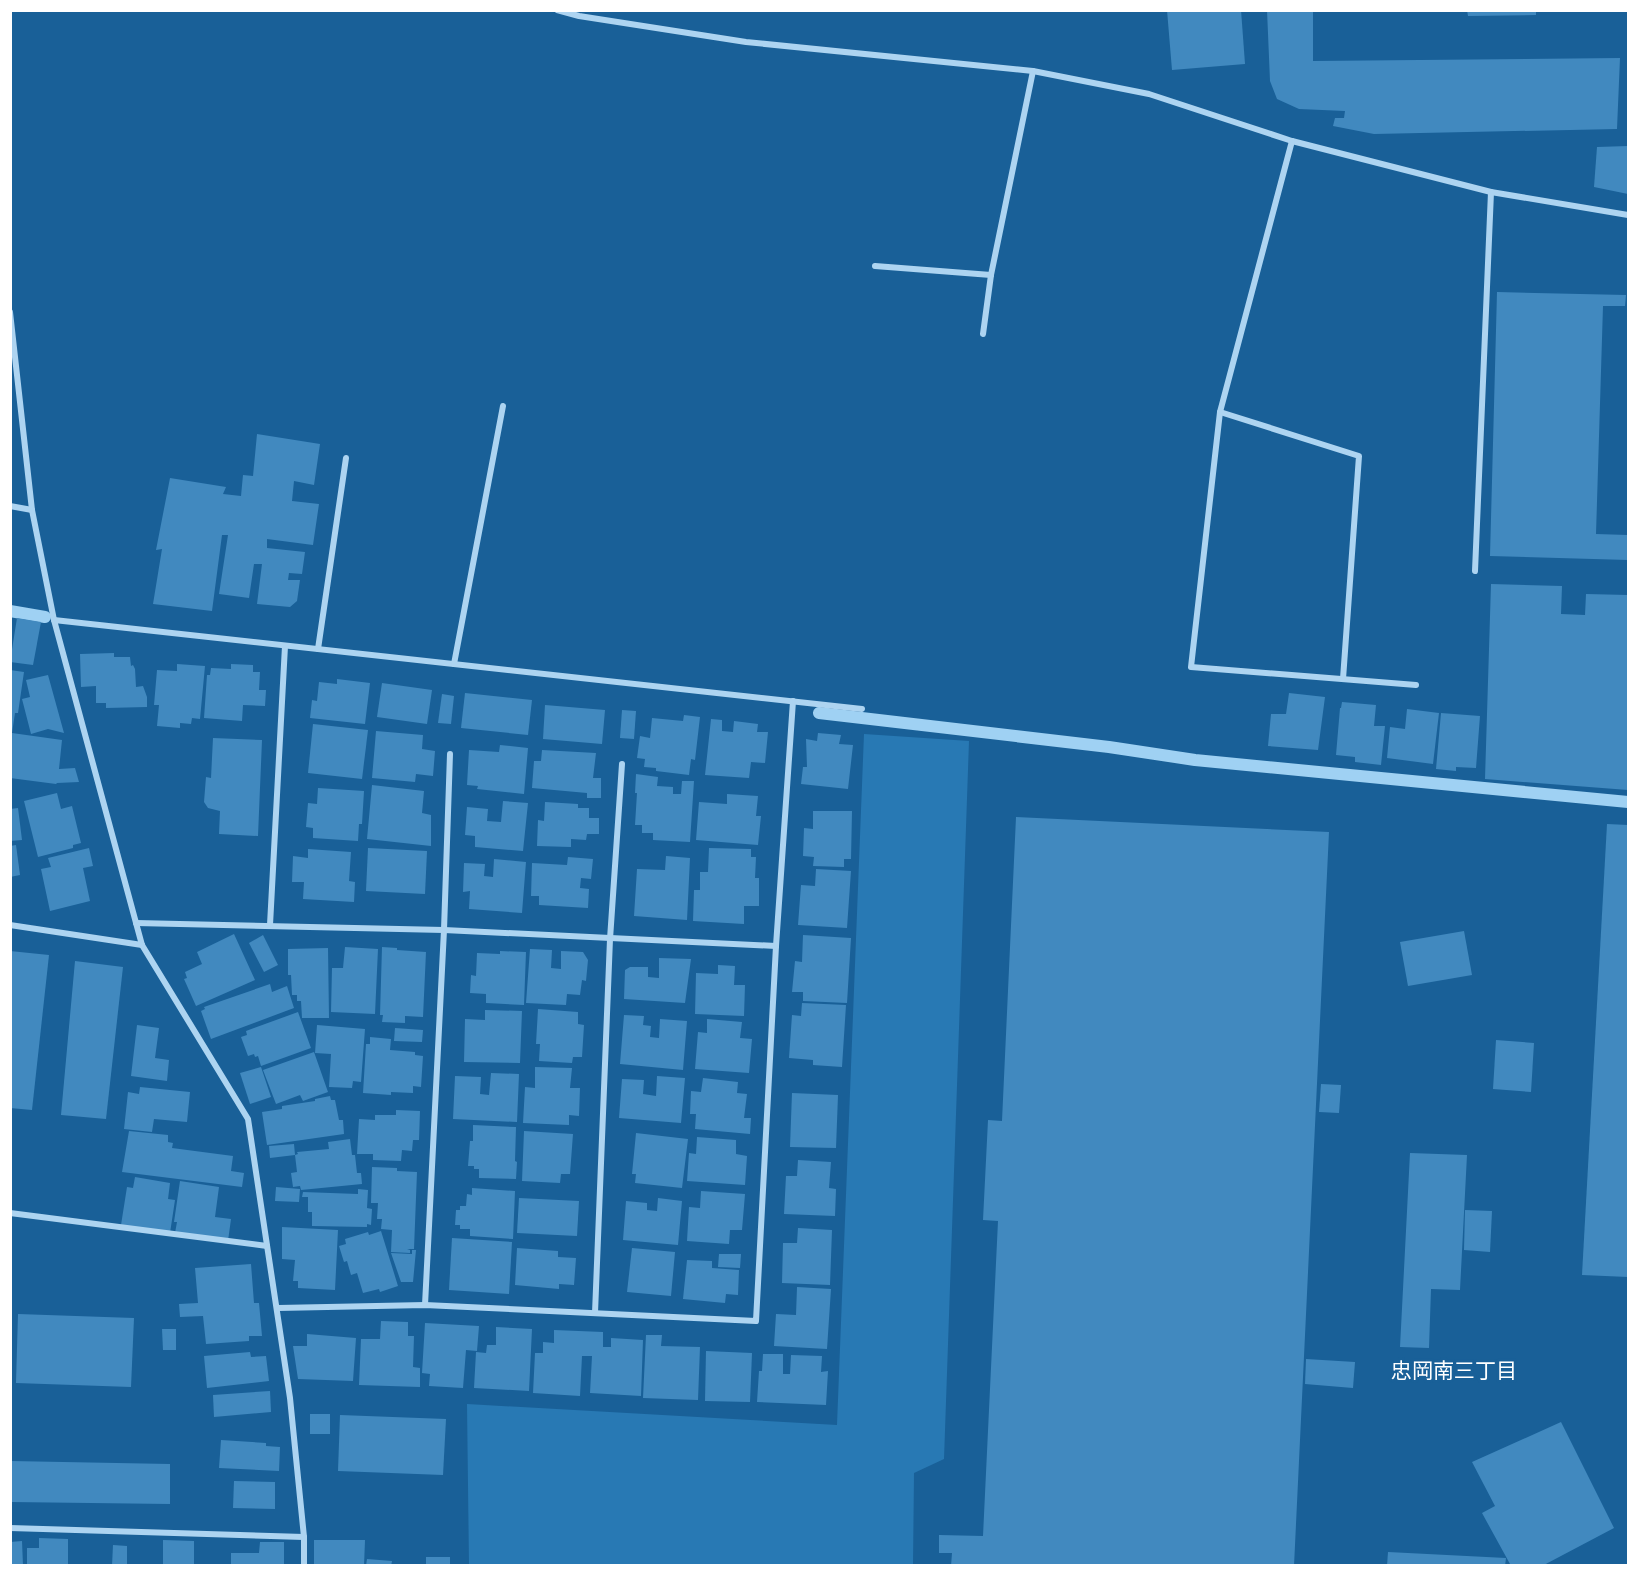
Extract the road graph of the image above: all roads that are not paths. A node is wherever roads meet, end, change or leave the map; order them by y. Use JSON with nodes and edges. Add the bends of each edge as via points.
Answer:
{"nodes":[{"id":1,"x":557,"y":10,"type":"edge"},
{"id":2,"x":1033,"y":71,"type":"junction"},
{"id":3,"x":1292,"y":141,"type":"junction"},
{"id":4,"x":1491,"y":192,"type":"junction"},
{"id":5,"x":1629,"y":215,"type":"edge"},
{"id":6,"x":875,"y":266,"type":"dead end"},
{"id":7,"x":992,"y":275,"type":"junction"},
{"id":8,"x":10,"y":312,"type":"edge"},
{"id":9,"x":11,"y":326,"type":"edge"},
{"id":10,"x":983,"y":334,"type":"dead end"},
{"id":11,"x":503,"y":406,"type":"dead end"},
{"id":12,"x":1220,"y":412,"type":"junction"},
{"id":13,"x":346,"y":458,"type":"dead end"},
{"id":14,"x":10,"y":506,"type":"edge"},
{"id":15,"x":32,"y":510,"type":"junction"},
{"id":16,"x":1474,"y":571,"type":"dead end"},
{"id":17,"x":54,"y":620,"type":"junction"},
{"id":18,"x":285,"y":646,"type":"junction"},
{"id":19,"x":318,"y":649,"type":"junction"},
{"id":20,"x":454,"y":664,"type":"junction"},
{"id":21,"x":1343,"y":679,"type":"junction"},
{"id":22,"x":1416,"y":685,"type":"dead end"},
{"id":23,"x":793,"y":701,"type":"junction"},
{"id":24,"x":862,"y":709,"type":"dead end"},
{"id":25,"x":450,"y":754,"type":"dead end"},
{"id":26,"x":622,"y":764,"type":"dead end"},
{"id":27,"x":136,"y":923,"type":"junction"},
{"id":28,"x":270,"y":925,"type":"junction"},
{"id":29,"x":10,"y":926,"type":"edge"},
{"id":30,"x":444,"y":930,"type":"junction"},
{"id":31,"x":610,"y":939,"type":"junction"},
{"id":32,"x":142,"y":945,"type":"junction"},
{"id":33,"x":776,"y":946,"type":"junction"},
{"id":34,"x":10,"y":1213,"type":"edge"},
{"id":35,"x":267,"y":1246,"type":"junction"},
{"id":36,"x":425,"y":1305,"type":"junction"},
{"id":37,"x":278,"y":1308,"type":"junction"},
{"id":38,"x":596,"y":1313,"type":"junction"},
{"id":39,"x":10,"y":1528,"type":"edge"},
{"id":40,"x":304,"y":1537,"type":"junction"},
{"id":41,"x":304,"y":1566,"type":"edge"}],
"edges":[{"from":1,"to":2,"type":"street","via":[[746,42]]},
{"from":2,"to":3,"type":"street","via":[[1149,94]]},
{"from":2,"to":7,"type":"street"},
{"from":3,"to":4,"type":"street"},
{"from":3,"to":12,"type":"street"},
{"from":4,"to":5,"type":"street"},
{"from":4,"to":16,"type":"street"},
{"from":6,"to":7,"type":"street"},
{"from":7,"to":10,"type":"street"},
{"from":8,"to":9,"type":"street"},
{"from":9,"to":15,"type":"street"},
{"from":11,"to":20,"type":"street"},
{"from":12,"to":21,"type":"street","via":[[1359,456]]},
{"from":12,"to":21,"type":"street","via":[[1191,667]]},
{"from":13,"to":19,"type":"street"},
{"from":14,"to":15,"type":"street"},
{"from":15,"to":17,"type":"street"},
{"from":17,"to":18,"type":"street"},
{"from":17,"to":27,"type":"street"},
{"from":18,"to":19,"type":"street"},
{"from":18,"to":28,"type":"street"},
{"from":19,"to":20,"type":"street"},
{"from":20,"to":23,"type":"street"},
{"from":21,"to":22,"type":"street"},
{"from":23,"to":24,"type":"street"},
{"from":23,"to":33,"type":"street"},
{"from":25,"to":30,"type":"street"},
{"from":26,"to":31,"type":"street"},
{"from":27,"to":28,"type":"street"},
{"from":27,"to":32,"type":"street"},
{"from":28,"to":30,"type":"street"},
{"from":29,"to":32,"type":"street"},
{"from":30,"to":31,"type":"street"},
{"from":30,"to":36,"type":"street"},
{"from":31,"to":33,"type":"street"},
{"from":31,"to":38,"type":"street"},
{"from":32,"to":35,"type":"street","via":[[248,1119]]},
{"from":33,"to":38,"type":"street","via":[[756,1321]]},
{"from":34,"to":35,"type":"street"},
{"from":35,"to":37,"type":"street"},
{"from":36,"to":37,"type":"street"},
{"from":36,"to":38,"type":"street"},
{"from":37,"to":40,"type":"street"},
{"from":39,"to":40,"type":"street"},
{"from":40,"to":41,"type":"street"}]}
